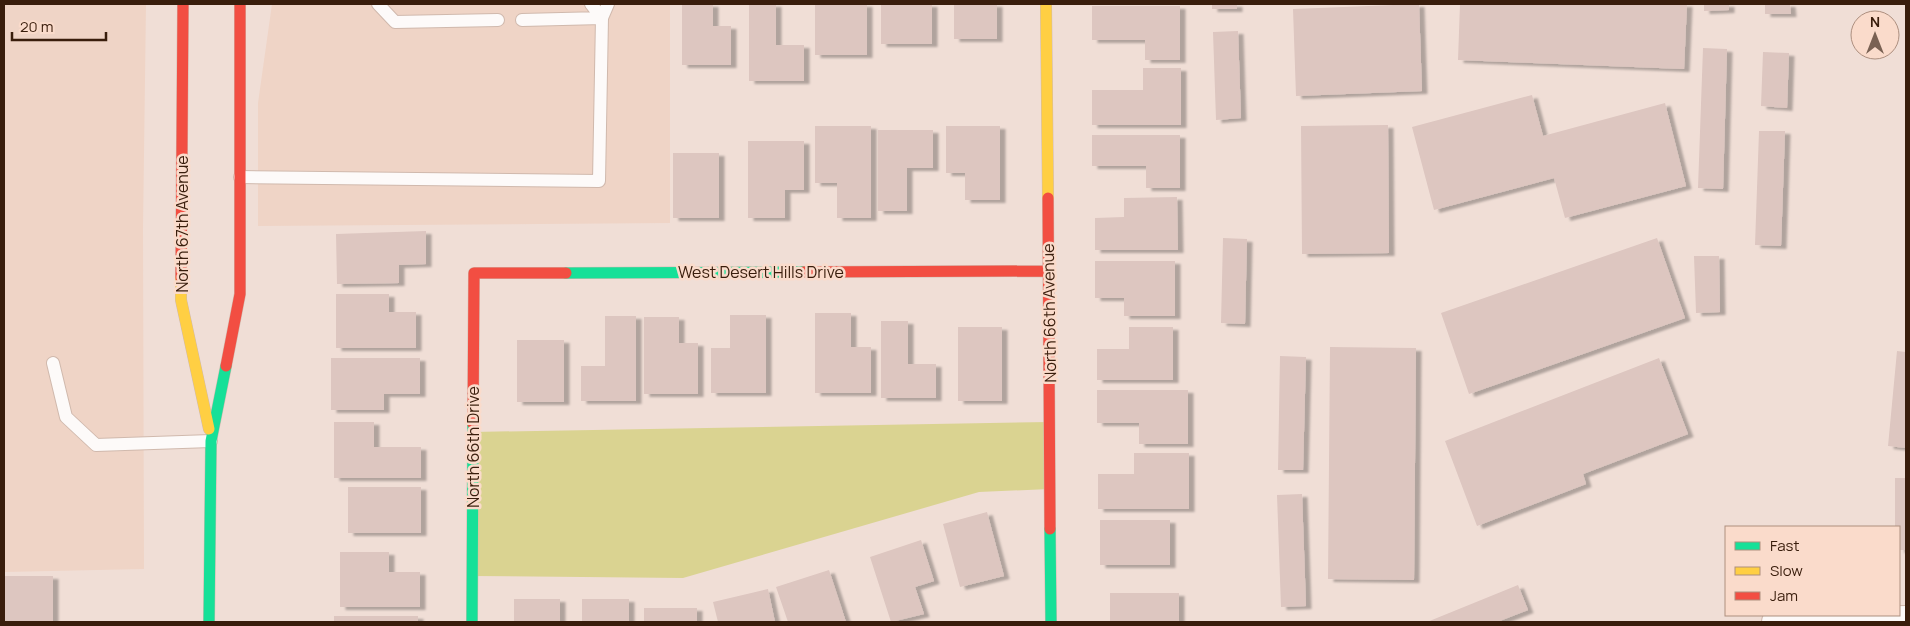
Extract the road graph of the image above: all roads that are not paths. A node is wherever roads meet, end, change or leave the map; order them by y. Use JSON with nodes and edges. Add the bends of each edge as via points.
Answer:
{"nodes":[{"id":1,"x":183,"y":4,"type":"edge"},
{"id":2,"x":240,"y":4,"type":"edge"},
{"id":3,"x":378,"y":4,"type":"edge"},
{"id":4,"x":591,"y":4,"type":"edge"},
{"id":5,"x":608,"y":4,"type":"edge"},
{"id":6,"x":1046,"y":4,"type":"edge"},
{"id":7,"x":602,"y":18,"type":"junction"},
{"id":8,"x":498,"y":20,"type":"dead end"},
{"id":9,"x":522,"y":20,"type":"dead end"},
{"id":10,"x":240,"y":177,"type":"junction"},
{"id":11,"x":1048,"y":270,"type":"junction"},
{"id":12,"x":474,"y":273,"type":"joint"},
{"id":13,"x":53,"y":363,"type":"dead end"},
{"id":14,"x":212,"y":441,"type":"junction"},
{"id":15,"x":1906,"y":619,"type":"edge"},
{"id":16,"x":209,"y":622,"type":"edge"},
{"id":17,"x":472,"y":622,"type":"edge"},
{"id":18,"x":1051,"y":622,"type":"edge"},
{"id":19,"x":1775,"y":622,"type":"edge"}],
"edges":[{"from":1,"to":14,"type":"street","name":"North 67th Avenue","via":[[181,300]]},
{"from":2,"to":10,"type":"street","name":"North 67th Avenue"},
{"from":3,"to":8,"type":"lane","via":[[395,22]]},
{"from":4,"to":7,"type":"lane"},
{"from":5,"to":7,"type":"lane"},
{"from":6,"to":11,"type":"street","name":"North 66th Avenue"},
{"from":7,"to":9,"type":"lane"},
{"from":7,"to":10,"type":"lane","via":[[599,181]]},
{"from":10,"to":14,"type":"street","name":"North 67th Avenue","via":[[240,294]]},
{"from":11,"to":12,"type":"street","name":"West Desert Hills Drive"},
{"from":11,"to":18,"type":"street","name":"North 66th Avenue"},
{"from":12,"to":17,"type":"street","name":"North 66th Drive"},
{"from":13,"to":14,"type":"lane","via":[[66,417],[96,444],[122,446]]},
{"from":14,"to":16,"type":"street","name":"North 67th Avenue"},
{"from":15,"to":19,"type":"street"}]}
